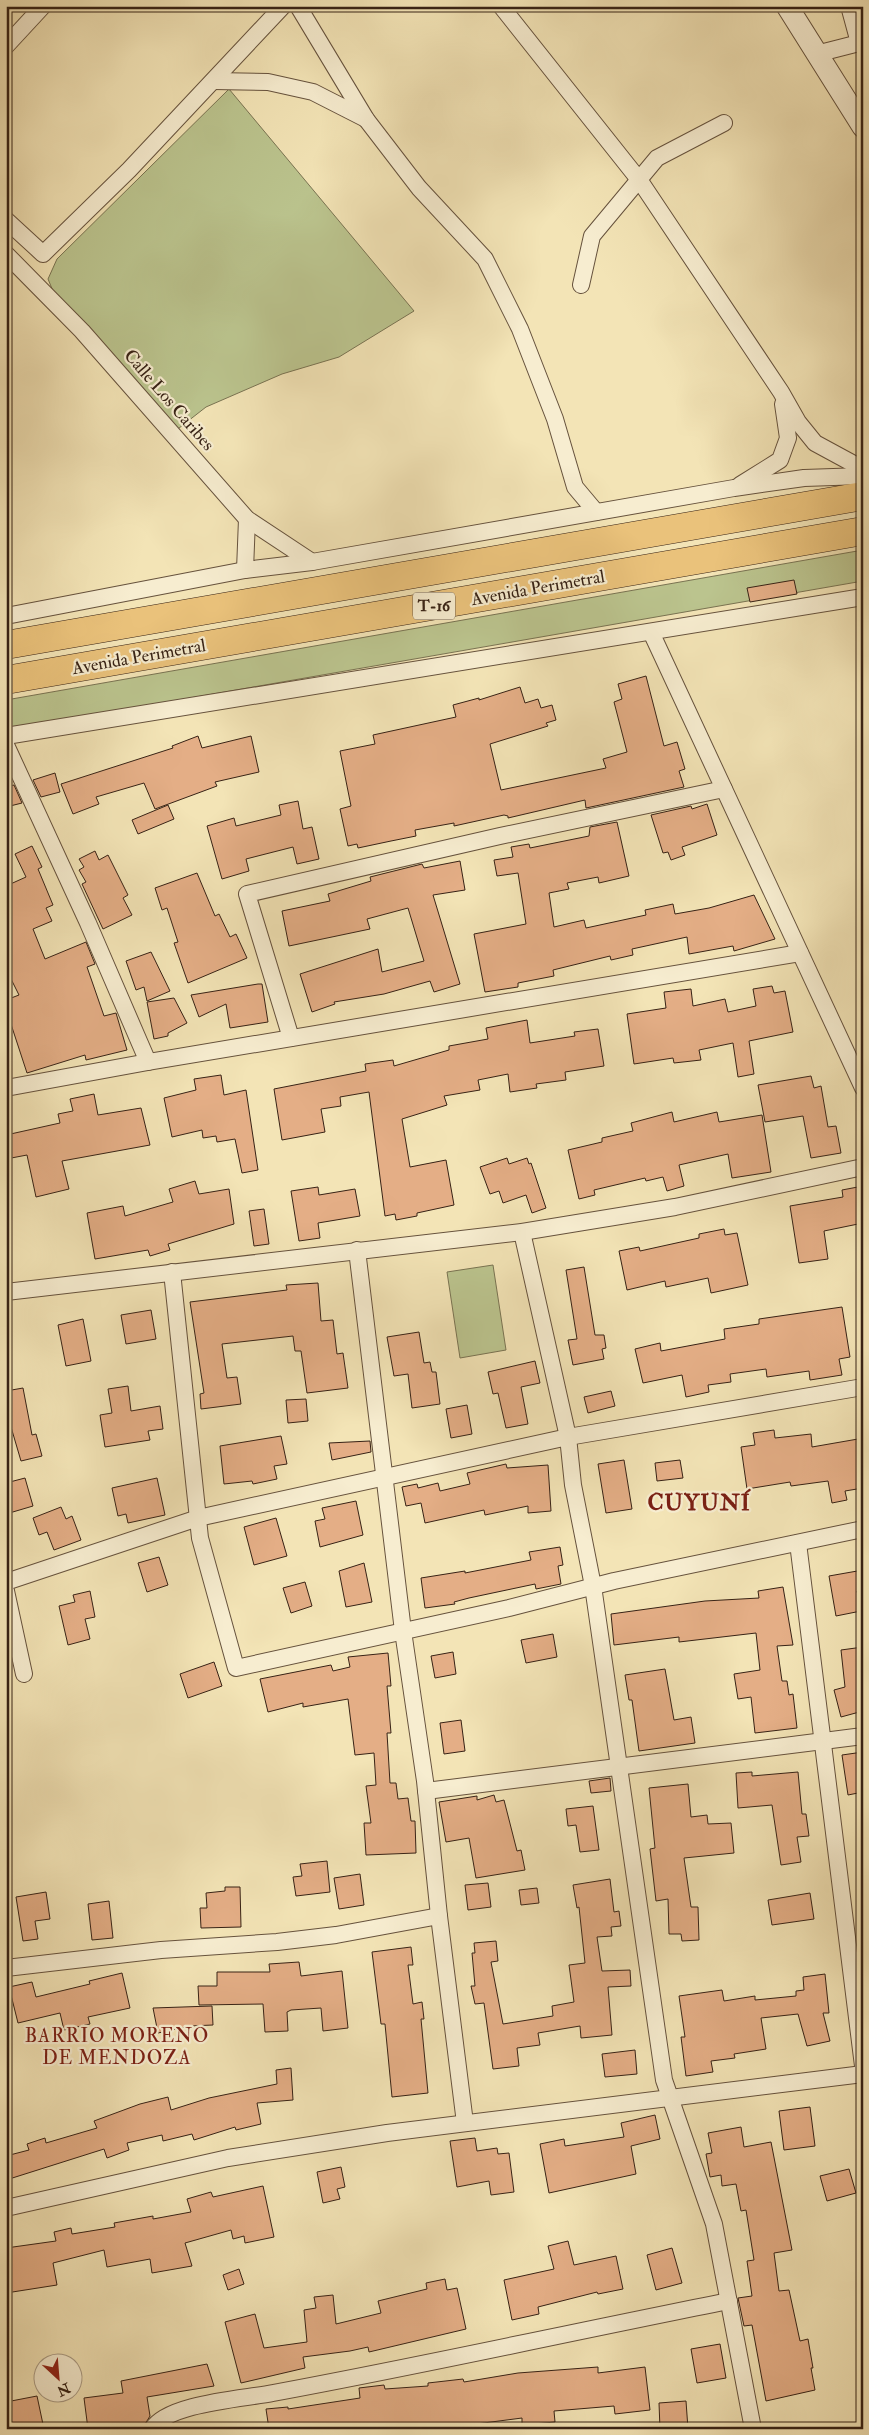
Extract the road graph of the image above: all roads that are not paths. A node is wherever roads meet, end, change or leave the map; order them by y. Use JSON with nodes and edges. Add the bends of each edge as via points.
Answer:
{"nodes":[{"id":1,"x":43,"y":6,"type":"edge"},
{"id":2,"x":283,"y":6,"type":"edge"},
{"id":3,"x":298,"y":6,"type":"edge"},
{"id":4,"x":501,"y":6,"type":"edge"},
{"id":5,"x":787,"y":6,"type":"edge"},
{"id":6,"x":848,"y":6,"type":"edge"},
{"id":7,"x":861,"y":42,"type":"edge"},
{"id":8,"x":6,"y":46,"type":"edge"},
{"id":9,"x":816,"y":54,"type":"junction"},
{"id":10,"x":214,"y":81,"type":"junction"},
{"id":11,"x":366,"y":119,"type":"junction"},
{"id":12,"x":724,"y":123,"type":"dead end"},
{"id":13,"x":863,"y":127,"type":"edge"},
{"id":14,"x":640,"y":181,"type":"junction"},
{"id":15,"x":6,"y":220,"type":"edge"},
{"id":16,"x":6,"y":254,"type":"edge"},
{"id":17,"x":581,"y":285,"type":"dead end"},
{"id":18,"x":781,"y":392,"type":"junction"},
{"id":19,"x":863,"y":469,"type":"edge"},
{"id":20,"x":863,"y":476,"type":"edge"},
{"id":21,"x":734,"y":488,"type":"junction"},
{"id":22,"x":863,"y":496,"type":"edge"},
{"id":23,"x":596,"y":512,"type":"junction"},
{"id":24,"x":247,"y":519,"type":"junction"},
{"id":25,"x":863,"y":531,"type":"edge"},
{"id":26,"x":312,"y":562,"type":"junction"},
{"id":27,"x":245,"y":570,"type":"junction"},
{"id":28,"x":863,"y":597,"type":"edge"},
{"id":29,"x":6,"y":616,"type":"edge"},
{"id":30,"x":650,"y":632,"type":"junction"},
{"id":31,"x":6,"y":645,"type":"edge"},
{"id":32,"x":6,"y":680,"type":"edge"},
{"id":33,"x":6,"y":736,"type":"edge"},
{"id":34,"x":6,"y":745,"type":"edge"},
{"id":35,"x":724,"y":789,"type":"junction"},
{"id":36,"x":800,"y":953,"type":"junction"},
{"id":37,"x":291,"y":1038,"type":"junction"},
{"id":38,"x":148,"y":1062,"type":"junction"},
{"id":39,"x":6,"y":1088,"type":"edge"},
{"id":40,"x":863,"y":1088,"type":"edge"},
{"id":41,"x":863,"y":1167,"type":"edge"},
{"id":42,"x":522,"y":1232,"type":"junction"},
{"id":43,"x":357,"y":1250,"type":"junction"},
{"id":44,"x":172,"y":1272,"type":"junction"},
{"id":45,"x":6,"y":1292,"type":"edge"},
{"id":46,"x":863,"y":1387,"type":"edge"},
{"id":47,"x":568,"y":1437,"type":"junction"},
{"id":48,"x":385,"y":1477,"type":"junction"},
{"id":49,"x":198,"y":1518,"type":"junction"},
{"id":50,"x":863,"y":1529,"type":"edge"},
{"id":51,"x":798,"y":1543,"type":"junction"},
{"id":52,"x":6,"y":1582,"type":"edge"},
{"id":53,"x":593,"y":1586,"type":"junction"},
{"id":54,"x":6,"y":1591,"type":"edge"},
{"id":55,"x":404,"y":1631,"type":"junction"},
{"id":56,"x":24,"y":1674,"type":"dead end"},
{"id":57,"x":863,"y":1736,"type":"edge"},
{"id":58,"x":823,"y":1741,"type":"junction"},
{"id":59,"x":619,"y":1766,"type":"junction"},
{"id":60,"x":426,"y":1791,"type":"junction"},
{"id":61,"x":439,"y":1916,"type":"junction"},
{"id":62,"x":6,"y":1968,"type":"edge"},
{"id":63,"x":863,"y":2066,"type":"edge"},
{"id":64,"x":863,"y":2074,"type":"edge"},
{"id":65,"x":669,"y":2097,"type":"junction"},
{"id":66,"x":465,"y":2123,"type":"junction"},
{"id":67,"x":6,"y":2208,"type":"edge"},
{"id":68,"x":729,"y":2301,"type":"junction"},
{"id":69,"x":152,"y":2429,"type":"edge"},
{"id":70,"x":753,"y":2429,"type":"edge"}],
"edges":[{"from":1,"to":8,"type":"street"},
{"from":2,"to":10,"type":"street"},
{"from":3,"to":11,"type":"street"},
{"from":4,"to":14,"type":"street"},
{"from":5,"to":9,"type":"street"},
{"from":6,"to":7,"type":"street"},
{"from":7,"to":9,"type":"street"},
{"from":9,"to":13,"type":"street"},
{"from":10,"to":11,"type":"street","via":[[268,82],[313,92]]},
{"from":10,"to":15,"type":"street","via":[[43,254]]},
{"from":11,"to":23,"type":"street","via":[[419,188],[484,259],[520,329],[555,419],[575,487]]},
{"from":12,"to":14,"type":"street","via":[[657,158]]},
{"from":14,"to":17,"type":"street","via":[[592,236]]},
{"from":14,"to":18,"type":"street"},
{"from":16,"to":24,"type":"street","name":"Calle Los Caribes","via":[[82,332]]},
{"from":18,"to":19,"type":"street","via":[[815,444]]},
{"from":18,"to":21,"type":"street","via":[[788,438],[780,460]]},
{"from":20,"to":21,"type":"street","via":[[804,478]]},
{"from":21,"to":23,"type":"street"},
{"from":22,"to":31,"type":"highway","name":"Avenida Perimetral","number":"T-16"},
{"from":23,"to":26,"type":"street"},
{"from":24,"to":26,"type":"street","name":"Calle Los Caribes"},
{"from":24,"to":27,"type":"street"},
{"from":25,"to":32,"type":"highway","name":"Avenida Perimetral","number":"T-16"},
{"from":26,"to":27,"type":"street"},
{"from":27,"to":29,"type":"street"},
{"from":28,"to":30,"type":"street"},
{"from":30,"to":33,"type":"street"},
{"from":30,"to":35,"type":"street"},
{"from":34,"to":38,"type":"street"},
{"from":35,"to":36,"type":"street"},
{"from":35,"to":37,"type":"street","via":[[247,894]]},
{"from":36,"to":37,"type":"street"},
{"from":36,"to":40,"type":"street"},
{"from":37,"to":38,"type":"street"},
{"from":38,"to":39,"type":"street"},
{"from":41,"to":42,"type":"street","via":[[675,1207]]},
{"from":42,"to":43,"type":"street"},
{"from":42,"to":47,"type":"street"},
{"from":43,"to":44,"type":"street"},
{"from":43,"to":48,"type":"street"},
{"from":44,"to":45,"type":"street"},
{"from":44,"to":49,"type":"street"},
{"from":46,"to":47,"type":"street"},
{"from":47,"to":48,"type":"street"},
{"from":47,"to":53,"type":"street","via":[[573,1485]]},
{"from":48,"to":49,"type":"street"},
{"from":48,"to":55,"type":"street"},
{"from":49,"to":52,"type":"street"},
{"from":49,"to":55,"type":"street","via":[[200,1538],[236,1668]]},
{"from":50,"to":51,"type":"street"},
{"from":51,"to":53,"type":"street"},
{"from":51,"to":58,"type":"street"},
{"from":53,"to":55,"type":"street"},
{"from":53,"to":59,"type":"street"},
{"from":54,"to":56,"type":"street"},
{"from":55,"to":60,"type":"street"},
{"from":57,"to":58,"type":"street"},
{"from":58,"to":59,"type":"street"},
{"from":58,"to":63,"type":"street"},
{"from":59,"to":60,"type":"street"},
{"from":59,"to":65,"type":"street"},
{"from":60,"to":61,"type":"street"},
{"from":61,"to":62,"type":"street","via":[[326,1936]]},
{"from":61,"to":66,"type":"street"},
{"from":64,"to":65,"type":"street"},
{"from":65,"to":66,"type":"street"},
{"from":65,"to":68,"type":"street","via":[[708,2200]]},
{"from":66,"to":67,"type":"street","via":[[228,2158]]},
{"from":68,"to":69,"type":"street","via":[[195,2407],[165,2418]]},
{"from":68,"to":70,"type":"street"}]}
